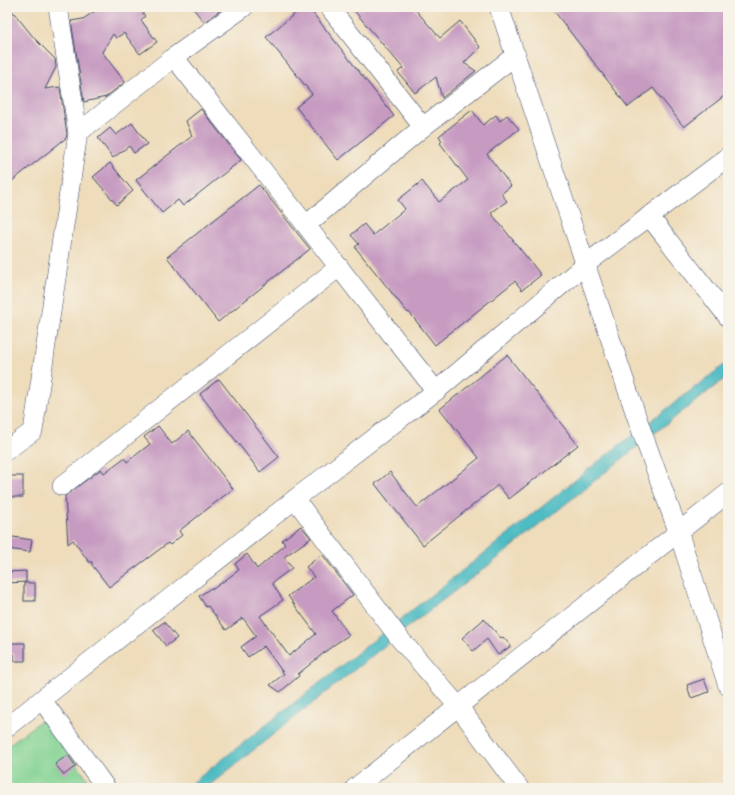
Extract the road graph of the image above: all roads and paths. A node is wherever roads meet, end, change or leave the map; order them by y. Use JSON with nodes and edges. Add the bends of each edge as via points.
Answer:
{"nodes":[{"id":1,"x":58,"y":7,"type":"edge"},
{"id":2,"x":244,"y":7,"type":"edge"},
{"id":3,"x":329,"y":7,"type":"edge"},
{"id":4,"x":500,"y":7,"type":"edge"},
{"id":5,"x":516,"y":54,"type":"junction"},
{"id":6,"x":174,"y":56,"type":"junction"},
{"id":7,"x":423,"y":127,"type":"junction"},
{"id":8,"x":78,"y":133,"type":"junction"},
{"id":9,"x":728,"y":157,"type":"edge"},
{"id":10,"x":649,"y":216,"type":"junction"},
{"id":11,"x":306,"y":225,"type":"junction"},
{"id":12,"x":586,"y":264,"type":"junction"},
{"id":13,"x":339,"y":267,"type":"junction"},
{"id":14,"x":728,"y":317,"type":"edge"},
{"id":15,"x":436,"y":391,"type":"junction"},
{"id":16,"x":7,"y":450,"type":"edge"},
{"id":17,"x":62,"y":486,"type":"dead end"},
{"id":18,"x":728,"y":493,"type":"edge"},
{"id":19,"x":295,"y":499,"type":"junction"},
{"id":20,"x":678,"y":531,"type":"junction"},
{"id":21,"x":728,"y":686,"type":"edge"},
{"id":22,"x":42,"y":700,"type":"junction"},
{"id":23,"x":458,"y":706,"type":"junction"},
{"id":24,"x":7,"y":727,"type":"edge"},
{"id":25,"x":106,"y":788,"type":"edge"},
{"id":26,"x":355,"y":788,"type":"edge"},
{"id":27,"x":519,"y":788,"type":"edge"}],
"edges":[{"from":1,"to":8,"type":"street"},
{"from":2,"to":6,"type":"street"},
{"from":3,"to":7,"type":"street"},
{"from":4,"to":5,"type":"street"},
{"from":5,"to":7,"type":"street"},
{"from":5,"to":12,"type":"street"},
{"from":6,"to":8,"type":"street"},
{"from":6,"to":11,"type":"street"},
{"from":7,"to":11,"type":"street"},
{"from":8,"to":16,"type":"street","via":[[33,431]]},
{"from":9,"to":10,"type":"street"},
{"from":10,"to":12,"type":"street"},
{"from":10,"to":14,"type":"street"},
{"from":11,"to":13,"type":"street"},
{"from":12,"to":15,"type":"street"},
{"from":12,"to":20,"type":"street"},
{"from":13,"to":15,"type":"street"},
{"from":13,"to":17,"type":"street"},
{"from":15,"to":19,"type":"street"},
{"from":18,"to":20,"type":"street"},
{"from":19,"to":22,"type":"street"},
{"from":19,"to":23,"type":"street","via":[[400,639]]},
{"from":20,"to":21,"type":"street"},
{"from":20,"to":23,"type":"street"},
{"from":22,"to":24,"type":"street"},
{"from":22,"to":25,"type":"street"},
{"from":23,"to":26,"type":"street"},
{"from":23,"to":27,"type":"street"}]}
